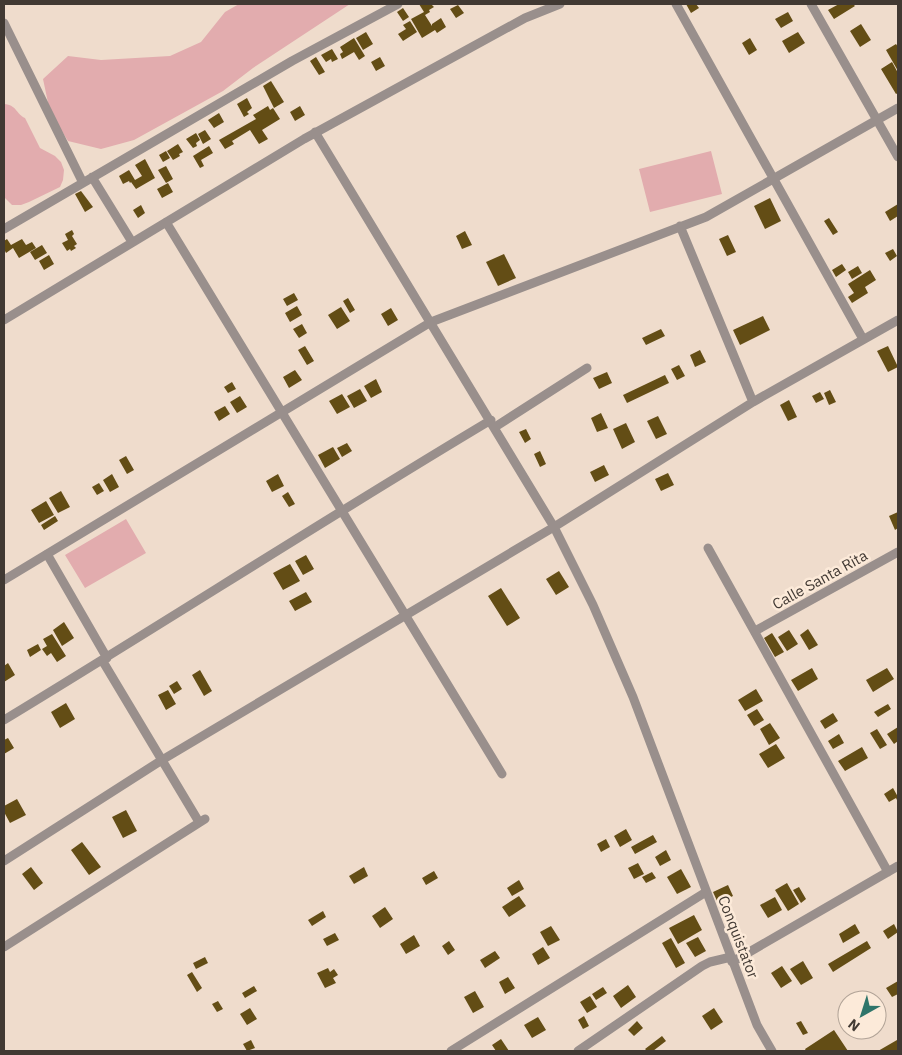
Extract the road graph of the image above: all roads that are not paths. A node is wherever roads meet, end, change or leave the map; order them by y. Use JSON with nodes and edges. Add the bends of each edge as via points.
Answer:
{"nodes":[{"id":1,"x":398,"y":4,"type":"edge"},
{"id":2,"x":560,"y":4,"type":"edge"},
{"id":3,"x":676,"y":4,"type":"edge"},
{"id":4,"x":811,"y":4,"type":"edge"},
{"id":5,"x":4,"y":23,"type":"edge"},
{"id":6,"x":898,"y":108,"type":"edge"},
{"id":7,"x":877,"y":120,"type":"junction"},
{"id":8,"x":315,"y":132,"type":"junction"},
{"id":9,"x":898,"y":157,"type":"edge"},
{"id":10,"x":92,"y":177,"type":"junction"},
{"id":11,"x":773,"y":179,"type":"junction"},
{"id":12,"x":83,"y":183,"type":"junction"},
{"id":13,"x":166,"y":222,"type":"junction"},
{"id":14,"x":680,"y":226,"type":"junction"},
{"id":15,"x":4,"y":229,"type":"edge"},
{"id":16,"x":132,"y":242,"type":"junction"},
{"id":17,"x":4,"y":320,"type":"edge"},
{"id":18,"x":898,"y":320,"type":"edge"},
{"id":19,"x":431,"y":322,"type":"junction"},
{"id":20,"x":864,"y":339,"type":"junction"},
{"id":21,"x":587,"y":368,"type":"dead end"},
{"id":22,"x":753,"y":402,"type":"junction"},
{"id":23,"x":282,"y":412,"type":"junction"},
{"id":24,"x":493,"y":423,"type":"junction"},
{"id":25,"x":341,"y":510,"type":"junction"},
{"id":26,"x":554,"y":527,"type":"junction"},
{"id":27,"x":708,"y":548,"type":"dead end"},
{"id":28,"x":898,"y":552,"type":"edge"},
{"id":29,"x":47,"y":554,"type":"junction"},
{"id":30,"x":4,"y":580,"type":"edge"},
{"id":31,"x":406,"y":615,"type":"junction"},
{"id":32,"x":755,"y":631,"type":"junction"},
{"id":33,"x":104,"y":659,"type":"junction"},
{"id":34,"x":4,"y":720,"type":"edge"},
{"id":35,"x":162,"y":760,"type":"junction"},
{"id":36,"x":502,"y":774,"type":"dead end"},
{"id":37,"x":4,"y":861,"type":"edge"},
{"id":38,"x":898,"y":866,"type":"edge"},
{"id":39,"x":888,"y":872,"type":"junction"},
{"id":40,"x":706,"y":892,"type":"junction"},
{"id":41,"x":4,"y":947,"type":"edge"},
{"id":42,"x":731,"y":959,"type":"junction"},
{"id":43,"x":451,"y":1051,"type":"edge"},
{"id":44,"x":578,"y":1051,"type":"edge"},
{"id":45,"x":772,"y":1051,"type":"edge"}],
"edges":[{"from":1,"to":10,"type":"street","via":[[292,61]]},
{"from":2,"to":8,"type":"street","via":[[525,18]]},
{"from":3,"to":11,"type":"street"},
{"from":4,"to":7,"type":"street"},
{"from":5,"to":12,"type":"street"},
{"from":6,"to":7,"type":"street"},
{"from":7,"to":9,"type":"street"},
{"from":7,"to":11,"type":"street"},
{"from":8,"to":13,"type":"street"},
{"from":8,"to":19,"type":"street","name":"Conquistator"},
{"from":10,"to":12,"type":"street"},
{"from":10,"to":16,"type":"street"},
{"from":11,"to":14,"type":"street","via":[[706,217]]},
{"from":11,"to":20,"type":"street"},
{"from":12,"to":15,"type":"street"},
{"from":13,"to":16,"type":"street"},
{"from":13,"to":23,"type":"street"},
{"from":14,"to":19,"type":"street"},
{"from":14,"to":22,"type":"street"},
{"from":16,"to":17,"type":"street"},
{"from":18,"to":20,"type":"street"},
{"from":19,"to":23,"type":"street"},
{"from":19,"to":24,"type":"street","name":"Conquistator"},
{"from":20,"to":22,"type":"street"},
{"from":21,"to":24,"type":"street"},
{"from":22,"to":26,"type":"street"},
{"from":23,"to":25,"type":"street"},
{"from":23,"to":29,"type":"street"},
{"from":24,"to":25,"type":"street"},
{"from":24,"to":26,"type":"street","name":"Conquistator"},
{"from":25,"to":31,"type":"street"},
{"from":25,"to":33,"type":"street"},
{"from":26,"to":31,"type":"street"},
{"from":26,"to":40,"type":"street","name":"Conquistator","via":[[633,697]]},
{"from":27,"to":32,"type":"street"},
{"from":28,"to":32,"type":"street","name":"Calle Santa Rita"},
{"from":29,"to":30,"type":"street"},
{"from":29,"to":33,"type":"street"},
{"from":31,"to":35,"type":"street"},
{"from":31,"to":36,"type":"street"},
{"from":32,"to":39,"type":"street"},
{"from":33,"to":34,"type":"street"},
{"from":33,"to":35,"type":"street"},
{"from":35,"to":37,"type":"street"},
{"from":35,"to":41,"type":"street","via":[[202,821]]},
{"from":38,"to":39,"type":"street"},
{"from":39,"to":42,"type":"street"},
{"from":40,"to":42,"type":"street","name":"Conquistator"},
{"from":40,"to":43,"type":"street"},
{"from":42,"to":44,"type":"street","via":[[702,966]]},
{"from":42,"to":45,"type":"street","name":"Conquistator","via":[[757,1025]]}]}
